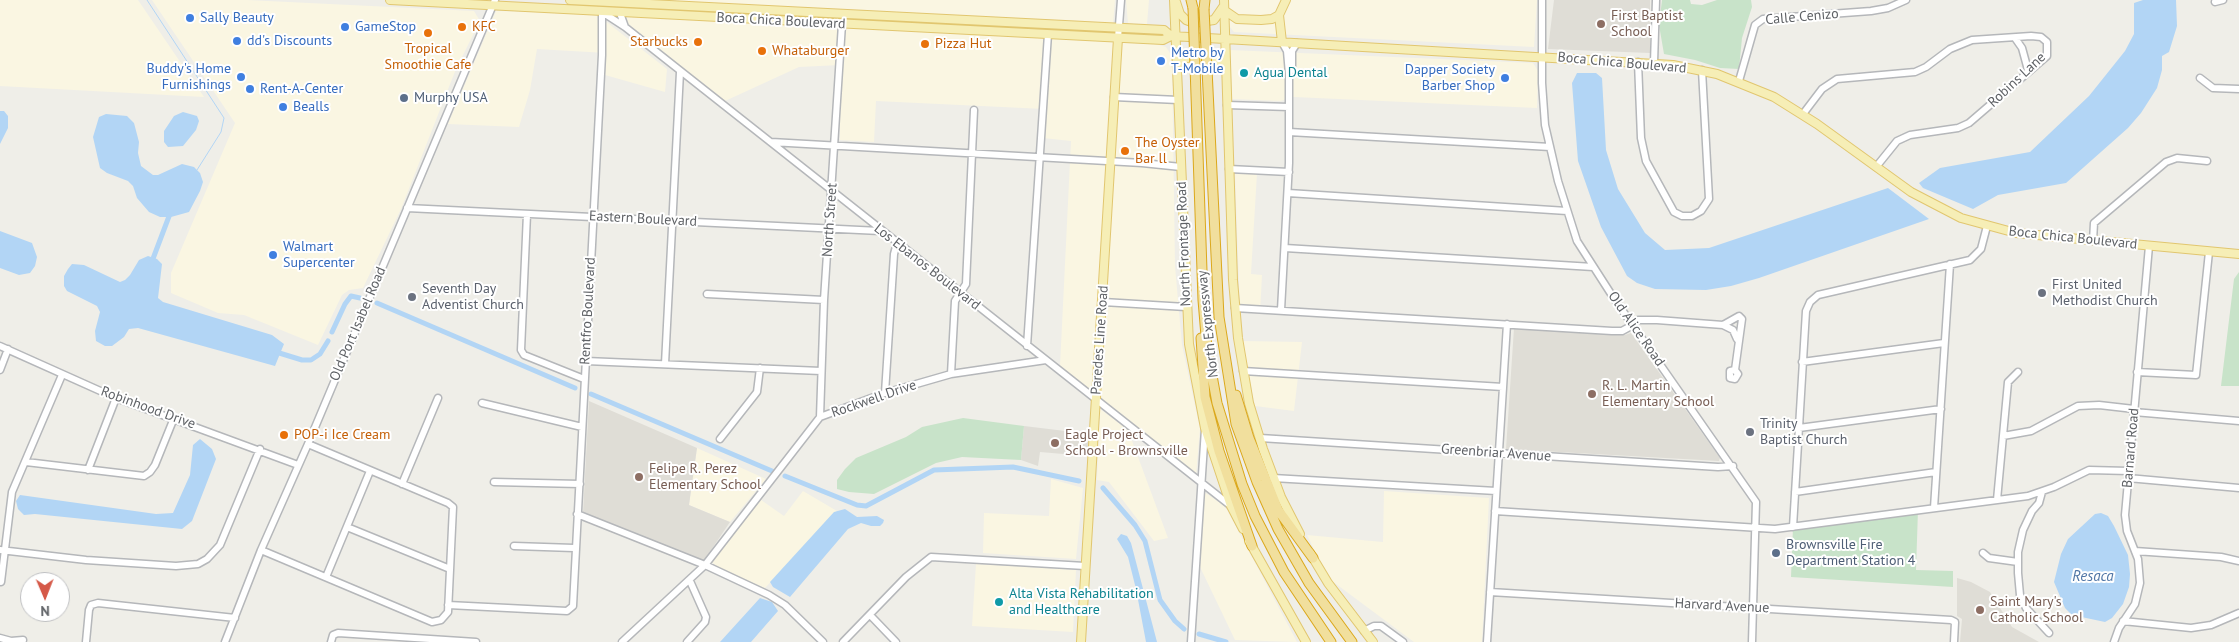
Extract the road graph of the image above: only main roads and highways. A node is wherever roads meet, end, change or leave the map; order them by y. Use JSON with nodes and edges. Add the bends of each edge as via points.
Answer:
{"nodes":[{"id":1,"x":390,"y":0,"type":"edge"},
{"id":2,"x":570,"y":0,"type":"edge"},
{"id":3,"x":583,"y":0,"type":"edge"},
{"id":4,"x":1175,"y":0,"type":"edge"},
{"id":5,"x":1286,"y":1,"type":"edge"},
{"id":6,"x":494,"y":3,"type":"edge"},
{"id":7,"x":1192,"y":3,"type":"edge"},
{"id":8,"x":1205,"y":3,"type":"edge"},
{"id":9,"x":1224,"y":5,"type":"edge"},
{"id":10,"x":837,"y":14,"type":"junction"},
{"id":11,"x":1279,"y":15,"type":"junction"},
{"id":12,"x":915,"y":18,"type":"junction"},
{"id":13,"x":763,"y":20,"type":"junction"},
{"id":14,"x":842,"y":24,"type":"junction"},
{"id":15,"x":1173,"y":36,"type":"junction"},
{"id":16,"x":1118,"y":38,"type":"junction"},
{"id":17,"x":1225,"y":39,"type":"junction"},
{"id":18,"x":1282,"y":42,"type":"junction"},
{"id":19,"x":1177,"y":72,"type":"junction"},
{"id":20,"x":1226,"y":76,"type":"junction"},
{"id":21,"x":1202,"y":253,"type":"junction"},
{"id":22,"x":2239,"y":254,"type":"edge"},
{"id":23,"x":1222,"y":342,"type":"junction"},
{"id":24,"x":1252,"y":546,"type":"junction"},
{"id":25,"x":1313,"y":558,"type":"junction"},
{"id":26,"x":1081,"y":642,"type":"edge"},
{"id":27,"x":1306,"y":642,"type":"edge"},
{"id":28,"x":1331,"y":642,"type":"edge"},
{"id":29,"x":1352,"y":642,"type":"edge"},
{"id":30,"x":1373,"y":642,"type":"edge"}],
"edges":[{"from":1,"to":6,"type":"main road","name":"Boca Chica Boulevard"},
{"from":2,"to":3,"type":"main road","name":"Boca Chica Boulevard"},
{"from":3,"to":10,"type":"main road","name":"Boca Chica Boulevard"},
{"from":4,"to":9,"type":"main road","via":[[1180,14],[1194,22],[1214,20]]},
{"from":4,"to":15,"type":"main road","name":"North Frontage Road"},
{"from":5,"to":11,"type":"main road"},
{"from":6,"to":13,"type":"main road","name":"Boca Chica Boulevard"},
{"from":7,"to":21,"type":"highway","name":"North Expressway","bridge":true},
{"from":8,"to":23,"type":"highway","name":"North Expressway","bridge":true,"via":[[1215,255]]},
{"from":9,"to":11,"type":"main road","via":[[1237,19],[1272,19]]},
{"from":9,"to":17,"type":"main road","name":"North Expressway"},
{"from":10,"to":12,"type":"main road","name":"Boca Chica Boulevard"},
{"from":10,"to":13,"type":"main road","via":[[833,19],[768,16]]},
{"from":11,"to":18,"type":"main road"},
{"from":12,"to":14,"type":"main road","via":[[908,22],[850,19]]},
{"from":12,"to":15,"type":"main road","name":"Boca Chica Boulevard","via":[[1164,30]]},
{"from":13,"to":14,"type":"main road","name":"Boca Chica Boulevard"},
{"from":14,"to":16,"type":"main road","name":"Boca Chica Boulevard"},
{"from":15,"to":16,"type":"main road","name":"Boca Chica Boulevard","via":[[1163,40]]},
{"from":15,"to":17,"type":"main road","name":"Boca Chica Boulevard"},
{"from":15,"to":19,"type":"main road","name":"North Frontage Road"},
{"from":16,"to":26,"type":"main road","name":"Paredes Line Road"},
{"from":17,"to":18,"type":"main road","name":"Boca Chica Boulevard"},
{"from":17,"to":20,"type":"main road","name":"North Expressway"},
{"from":18,"to":22,"type":"main road","name":"Boca Chica Boulevard","via":[[1654,63],[1702,70],[1739,81],[1774,97],[1931,204],[1961,218],[2016,233]]},
{"from":19,"to":20,"type":"main road","via":[[1180,62],[1186,58],[1213,58],[1220,62]]},
{"from":19,"to":24,"type":"main road","name":"North Frontage Road","via":[[1188,344],[1205,428],[1231,506]]},
{"from":20,"to":25,"type":"main road","name":"North Expressway","via":[[1235,308],[1243,371],[1273,478]]},
{"from":21,"to":24,"type":"highway","via":[[1201,360],[1205,397],[1219,451]]},
{"from":21,"to":28,"type":"highway","name":"North Expressway","via":[[1207,348],[1224,432],[1242,484],[1272,548]]},
{"from":23,"to":25,"type":"highway","via":[[1248,438],[1278,510]]},
{"from":23,"to":29,"type":"highway","name":"North Expressway","via":[[1236,424],[1257,482],[1293,556]]},
{"from":24,"to":27,"type":"main road","name":"North Frontage Road"},
{"from":25,"to":30,"type":"main road","name":"North Expressway"}]}
